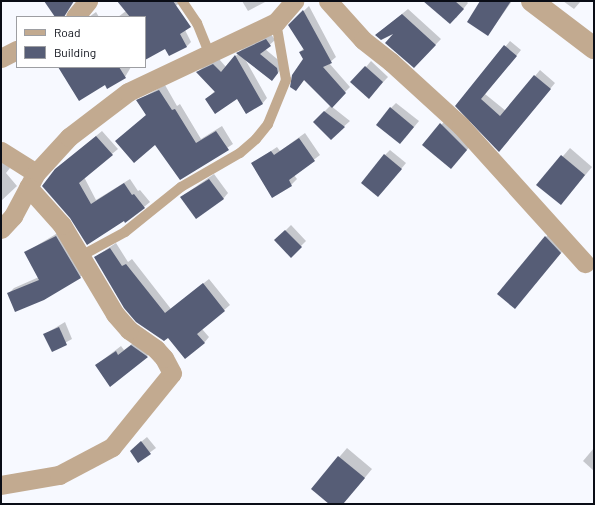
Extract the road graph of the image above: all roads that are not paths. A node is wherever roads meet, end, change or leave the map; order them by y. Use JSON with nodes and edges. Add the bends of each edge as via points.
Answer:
{"nodes":[{"id":1,"x":88,"y":1,"type":"edge"},
{"id":2,"x":182,"y":1,"type":"edge"},
{"id":3,"x":294,"y":1,"type":"edge"},
{"id":4,"x":328,"y":1,"type":"edge"},
{"id":5,"x":532,"y":1,"type":"edge"},
{"id":6,"x":77,"y":16,"type":"edge"},
{"id":7,"x":276,"y":22,"type":"junction"},
{"id":8,"x":594,"y":48,"type":"edge"},
{"id":9,"x":16,"y":50,"type":"edge"},
{"id":10,"x":209,"y":53,"type":"junction"},
{"id":11,"x":1,"y":58,"type":"edge"},
{"id":12,"x":1,"y":151,"type":"edge"},
{"id":13,"x":32,"y":180,"type":"junction"},
{"id":14,"x":1,"y":229,"type":"edge"},
{"id":15,"x":81,"y":256,"type":"junction"},
{"id":16,"x":586,"y":262,"type":"dead end"},
{"id":17,"x":1,"y":485,"type":"edge"}],
"edges":[{"from":1,"to":6,"type":"street"},
{"from":2,"to":10,"type":"lane","via":[[197,23]]},
{"from":3,"to":7,"type":"street"},
{"from":4,"to":16,"type":"street","via":[[363,40],[462,126]]},
{"from":5,"to":8,"type":"street"},
{"from":7,"to":10,"type":"street"},
{"from":7,"to":15,"type":"lane","via":[[286,80],[268,124],[256,139],[240,152],[181,187],[125,232]]},
{"from":9,"to":11,"type":"street"},
{"from":10,"to":13,"type":"street","via":[[128,92],[69,137]]},
{"from":12,"to":13,"type":"street"},
{"from":13,"to":14,"type":"street","via":[[13,216]]},
{"from":13,"to":15,"type":"street"},
{"from":15,"to":17,"type":"street","via":[[115,314],[129,330],[160,354],[172,372],[112,446],[59,475]]}]}
